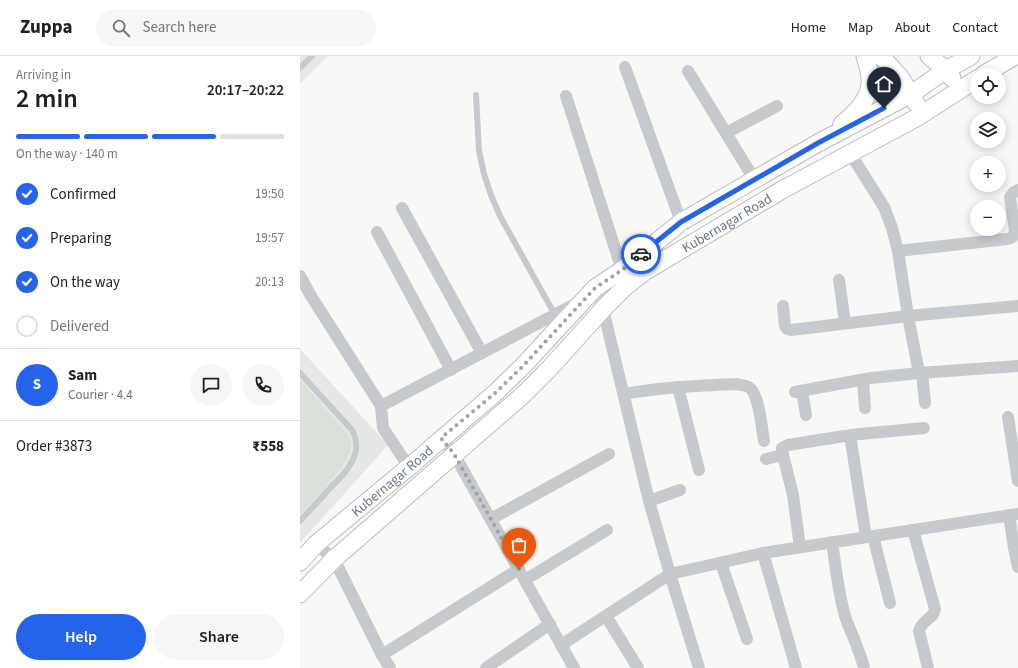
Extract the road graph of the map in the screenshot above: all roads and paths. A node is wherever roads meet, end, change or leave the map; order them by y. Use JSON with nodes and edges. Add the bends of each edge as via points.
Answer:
{"nodes":[{"id":1,"x":312,"y":56,"type":"edge"},
{"id":2,"x":864,"y":56,"type":"edge"},
{"id":3,"x":881,"y":56,"type":"edge"},
{"id":4,"x":929,"y":56,"type":"edge"},
{"id":5,"x":971,"y":56,"type":"edge"},
{"id":6,"x":1014,"y":56,"type":"edge"},
{"id":7,"x":625,"y":67,"type":"dead end"},
{"id":8,"x":300,"y":68,"type":"edge"},
{"id":9,"x":994,"y":68,"type":"edge"},
{"id":10,"x":946,"y":70,"type":"junction"},
{"id":11,"x":688,"y":71,"type":"dead end"},
{"id":12,"x":970,"y":83,"type":"edge"},
{"id":13,"x":960,"y":89,"type":"junction"},
{"id":14,"x":911,"y":94,"type":"junction"},
{"id":15,"x":476,"y":95,"type":"dead end"},
{"id":16,"x":566,"y":96,"type":"dead end"},
{"id":17,"x":777,"y":106,"type":"dead end"},
{"id":18,"x":923,"y":113,"type":"junction"},
{"id":19,"x":726,"y":133,"type":"junction"},
{"id":20,"x":818,"y":143,"type":"junction"},
{"id":21,"x":850,"y":153,"type":"junction"},
{"id":22,"x":754,"y":179,"type":"junction"},
{"id":23,"x":1018,"y":190,"type":"edge"},
{"id":24,"x":402,"y":208,"type":"dead end"},
{"id":25,"x":681,"y":222,"type":"junction"},
{"id":26,"x":377,"y":232,"type":"dead end"},
{"id":27,"x":898,"y":251,"type":"junction"},
{"id":28,"x":300,"y":276,"type":"edge"},
{"id":29,"x":626,"y":276,"type":"junction"},
{"id":30,"x":839,"y":280,"type":"dead end"},
{"id":31,"x":591,"y":293,"type":"junction"},
{"id":32,"x":783,"y":306,"type":"dead end"},
{"id":33,"x":1018,"y":306,"type":"edge"},
{"id":34,"x":603,"y":309,"type":"junction"},
{"id":35,"x":555,"y":314,"type":"junction"},
{"id":36,"x":908,"y":316,"type":"junction"},
{"id":37,"x":846,"y":323,"type":"junction"},
{"id":38,"x":482,"y":353,"type":"junction"},
{"id":39,"x":1018,"y":366,"type":"edge"},
{"id":40,"x":451,"y":370,"type":"junction"},
{"id":41,"x":300,"y":373,"type":"edge"},
{"id":42,"x":920,"y":373,"type":"junction"},
{"id":43,"x":863,"y":380,"type":"junction"},
{"id":44,"x":678,"y":387,"type":"junction"},
{"id":45,"x":624,"y":394,"type":"junction"},
{"id":46,"x":925,"y":403,"type":"dead end"},
{"id":47,"x":381,"y":406,"type":"junction"},
{"id":48,"x":865,"y":408,"type":"dead end"},
{"id":49,"x":806,"y":415,"type":"dead end"},
{"id":50,"x":1008,"y":417,"type":"dead end"},
{"id":51,"x":924,"y":428,"type":"dead end"},
{"id":52,"x":844,"y":436,"type":"dead end"},
{"id":53,"x":441,"y":438,"type":"junction"},
{"id":54,"x":764,"y":441,"type":"dead end"},
{"id":55,"x":454,"y":454,"type":"junction"},
{"id":56,"x":609,"y":454,"type":"dead end"},
{"id":57,"x":783,"y":455,"type":"junction"},
{"id":58,"x":766,"y":460,"type":"dead end"},
{"id":59,"x":409,"y":467,"type":"junction"},
{"id":60,"x":699,"y":470,"type":"dead end"},
{"id":61,"x":1018,"y":482,"type":"edge"},
{"id":62,"x":680,"y":490,"type":"dead end"},
{"id":63,"x":649,"y":501,"type":"junction"},
{"id":64,"x":1014,"y":515,"type":"edge"},
{"id":65,"x":491,"y":519,"type":"junction"},
{"id":66,"x":300,"y":521,"type":"edge"},
{"id":67,"x":607,"y":530,"type":"dead end"},
{"id":68,"x":913,"y":530,"type":"junction"},
{"id":69,"x":870,"y":537,"type":"junction"},
{"id":70,"x":832,"y":542,"type":"junction"},
{"id":71,"x":316,"y":544,"type":"junction"},
{"id":72,"x":800,"y":547,"type":"junction"},
{"id":73,"x":763,"y":553,"type":"junction"},
{"id":74,"x":334,"y":559,"type":"junction"},
{"id":75,"x":300,"y":562,"type":"edge"},
{"id":76,"x":721,"y":563,"type":"junction"},
{"id":77,"x":1018,"y":567,"type":"edge"},
{"id":78,"x":519,"y":569,"type":"junction"},
{"id":79,"x":670,"y":574,"type":"junction"},
{"id":80,"x":525,"y":580,"type":"junction"},
{"id":81,"x":300,"y":594,"type":"edge"},
{"id":82,"x":890,"y":603,"type":"dead end"},
{"id":83,"x":606,"y":616,"type":"junction"},
{"id":84,"x":550,"y":624,"type":"junction"},
{"id":85,"x":747,"y":638,"type":"dead end"},
{"id":86,"x":561,"y":645,"type":"junction"},
{"id":87,"x":382,"y":655,"type":"junction"},
{"id":88,"x":390,"y":668,"type":"edge"},
{"id":89,"x":486,"y":668,"type":"edge"},
{"id":90,"x":574,"y":668,"type":"edge"},
{"id":91,"x":638,"y":668,"type":"edge"},
{"id":92,"x":699,"y":668,"type":"edge"},
{"id":93,"x":796,"y":668,"type":"edge"},
{"id":94,"x":864,"y":668,"type":"edge"},
{"id":95,"x":928,"y":668,"type":"edge"}],
"edges":[{"from":1,"to":8,"type":"lane"},
{"from":2,"to":20,"type":"main road","via":[[870,84],[865,101],[847,121]]},
{"from":3,"to":14,"type":"main road"},
{"from":4,"to":10,"type":"main road"},
{"from":5,"to":10,"type":"main road","name":"Kubernagar Road"},
{"from":6,"to":9,"type":"main road"},
{"from":7,"to":25,"type":"street"},
{"from":10,"to":13,"type":"main road"},
{"from":10,"to":14,"type":"main road","name":"Kubernagar Road"},
{"from":11,"to":19,"type":"street"},
{"from":12,"to":13,"type":"main road","name":"Kubernagar Road"},
{"from":13,"to":18,"type":"main road","name":"Kubernagar Road"},
{"from":14,"to":18,"type":"main road"},
{"from":14,"to":20,"type":"main road","name":"Kubernagar Road"},
{"from":15,"to":35,"type":"lane","via":[[479,151],[491,195],[500,216]]},
{"from":16,"to":29,"type":"street"},
{"from":17,"to":19,"type":"street"},
{"from":18,"to":21,"type":"main road","name":"Kubernagar Road"},
{"from":19,"to":22,"type":"street"},
{"from":20,"to":22,"type":"main road","name":"Kubernagar Road"},
{"from":21,"to":27,"type":"street","via":[[884,207]]},
{"from":21,"to":29,"type":"main road","name":"Kubernagar Road","via":[[644,272]]},
{"from":22,"to":25,"type":"main road","name":"Kubernagar Road"},
{"from":23,"to":27,"type":"street","via":[[1010,197],[1015,230],[1013,237]]},
{"from":24,"to":38,"type":"street"},
{"from":25,"to":29,"type":"main road","name":"Kubernagar Road"},
{"from":26,"to":40,"type":"street"},
{"from":27,"to":36,"type":"street"},
{"from":28,"to":47,"type":"street"},
{"from":29,"to":31,"type":"main road","name":"Kubernagar Road"},
{"from":29,"to":34,"type":"main road","name":"Kubernagar Road"},
{"from":30,"to":37,"type":"street"},
{"from":31,"to":34,"type":"street"},
{"from":31,"to":35,"type":"street"},
{"from":31,"to":53,"type":"main road","name":"Kubernagar Road","via":[[523,366]]},
{"from":32,"to":37,"type":"street","via":[[787,329]]},
{"from":33,"to":36,"type":"street"},
{"from":34,"to":45,"type":"street"},
{"from":34,"to":55,"type":"main road","name":"Kubernagar Road","via":[[523,395]]},
{"from":35,"to":38,"type":"street"},
{"from":36,"to":37,"type":"street"},
{"from":36,"to":42,"type":"street"},
{"from":38,"to":40,"type":"street"},
{"from":39,"to":42,"type":"street"},
{"from":40,"to":47,"type":"street"},
{"from":41,"to":66,"type":"lane","via":[[352,430],[357,446],[346,471]]},
{"from":42,"to":43,"type":"street"},
{"from":42,"to":46,"type":"street"},
{"from":43,"to":48,"type":"street"},
{"from":43,"to":49,"type":"street","via":[[799,391]]},
{"from":44,"to":45,"type":"street"},
{"from":44,"to":54,"type":"street","via":[[736,384],[750,388],[756,398]]},
{"from":44,"to":60,"type":"street"},
{"from":45,"to":63,"type":"street"},
{"from":47,"to":59,"type":"street","via":[[383,428]]},
{"from":50,"to":61,"type":"street"},
{"from":51,"to":69,"type":"street","via":[[850,435]]},
{"from":52,"to":57,"type":"street","via":[[788,445],[782,448]]},
{"from":53,"to":55,"type":"street"},
{"from":53,"to":59,"type":"main road","name":"Kubernagar Road"},
{"from":55,"to":65,"type":"street"},
{"from":55,"to":74,"type":"main road","name":"Kubernagar Road"},
{"from":56,"to":65,"type":"street"},
{"from":57,"to":58,"type":"street"},
{"from":57,"to":72,"type":"street","via":[[793,495]]},
{"from":59,"to":71,"type":"main road","name":"Kubernagar Road"},
{"from":62,"to":63,"type":"street"},
{"from":63,"to":79,"type":"street"},
{"from":64,"to":68,"type":"street"},
{"from":64,"to":77,"type":"street","via":[[1014,548]]},
{"from":65,"to":78,"type":"street"},
{"from":67,"to":80,"type":"street"},
{"from":68,"to":69,"type":"street"},
{"from":68,"to":95,"type":"street","via":[[934,609],[932,616],[920,628]]},
{"from":69,"to":70,"type":"street"},
{"from":69,"to":82,"type":"street"},
{"from":70,"to":72,"type":"street"},
{"from":70,"to":94,"type":"street","via":[[839,592]]},
{"from":71,"to":74,"type":"street"},
{"from":71,"to":75,"type":"main road","name":"Kubernagar Road"},
{"from":72,"to":73,"type":"street"},
{"from":73,"to":76,"type":"street"},
{"from":73,"to":93,"type":"street"},
{"from":74,"to":81,"type":"main road","name":"Kubernagar Road"},
{"from":74,"to":87,"type":"street"},
{"from":76,"to":79,"type":"street"},
{"from":76,"to":85,"type":"street"},
{"from":78,"to":80,"type":"street"},
{"from":78,"to":87,"type":"street"},
{"from":79,"to":83,"type":"street"},
{"from":79,"to":92,"type":"street"},
{"from":80,"to":84,"type":"street"},
{"from":83,"to":86,"type":"street"},
{"from":83,"to":91,"type":"street"},
{"from":84,"to":86,"type":"street"},
{"from":84,"to":89,"type":"street"},
{"from":86,"to":90,"type":"street"},
{"from":87,"to":88,"type":"street"}]}
